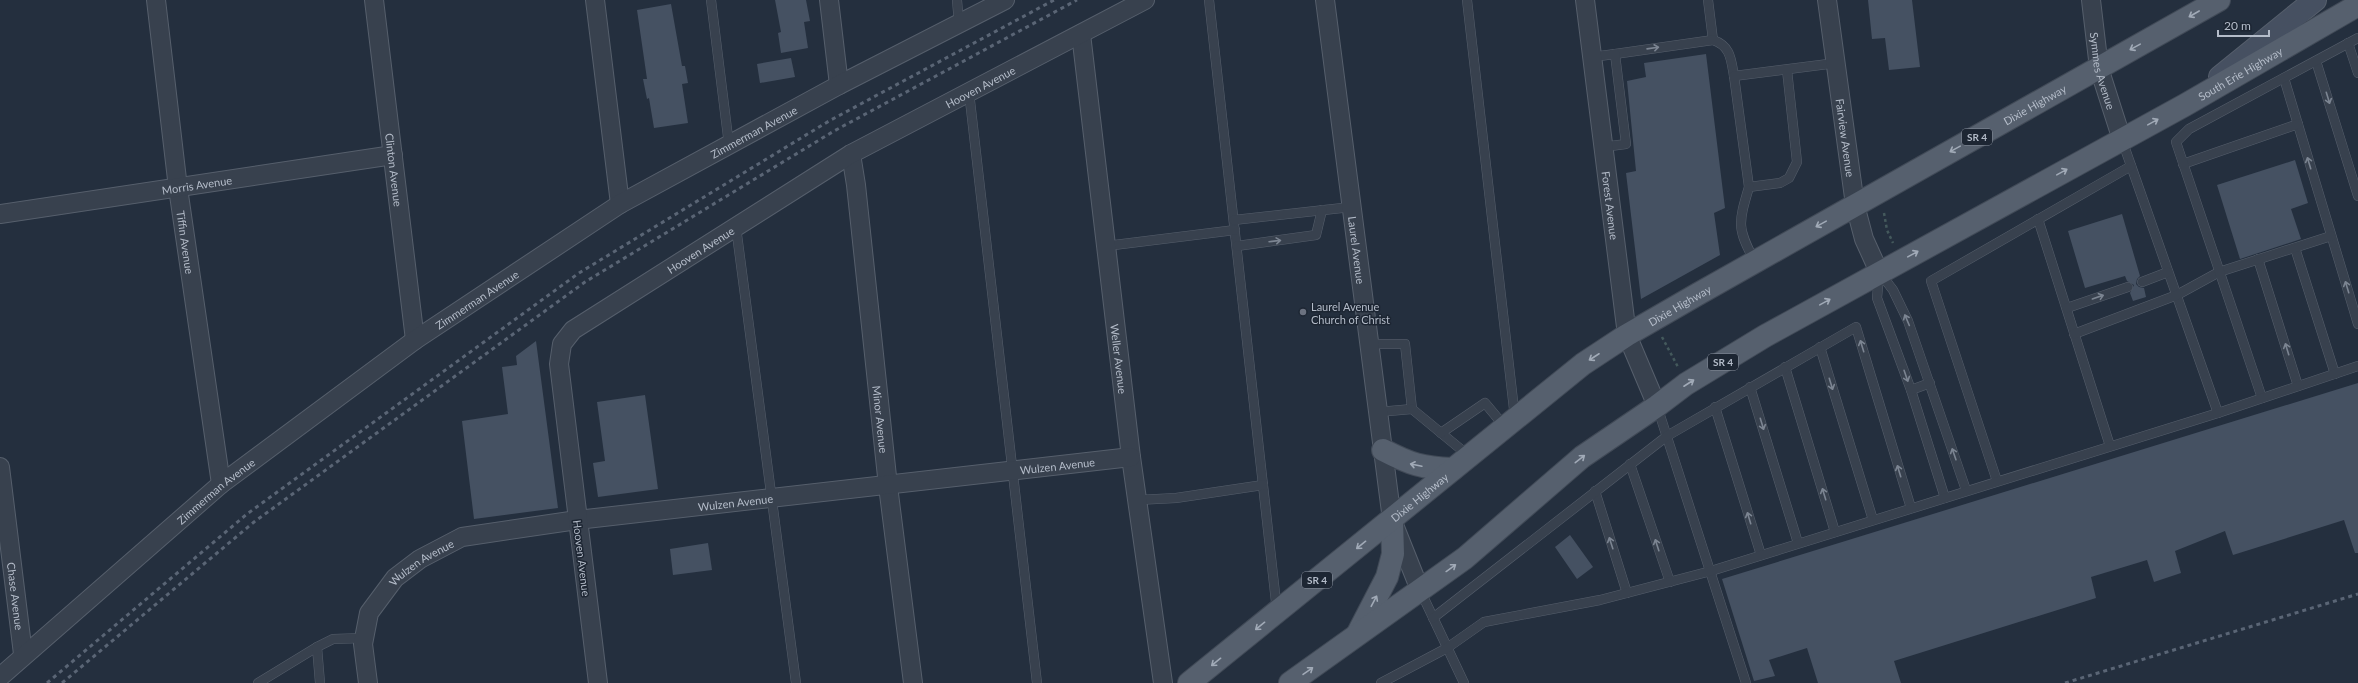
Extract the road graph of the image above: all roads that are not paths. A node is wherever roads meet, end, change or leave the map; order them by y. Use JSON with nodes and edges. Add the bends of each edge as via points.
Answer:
{"nodes":[{"id":1,"x":156,"y":0,"type":"edge"},
{"id":2,"x":374,"y":0,"type":"edge"},
{"id":3,"x":595,"y":0,"type":"edge"},
{"id":4,"x":711,"y":0,"type":"edge"},
{"id":5,"x":829,"y":0,"type":"edge"},
{"id":6,"x":957,"y":0,"type":"edge"},
{"id":7,"x":1005,"y":0,"type":"edge"},
{"id":8,"x":1145,"y":0,"type":"edge"},
{"id":9,"x":1209,"y":0,"type":"edge"},
{"id":10,"x":1325,"y":0,"type":"edge"},
{"id":11,"x":1467,"y":0,"type":"edge"},
{"id":12,"x":1585,"y":0,"type":"edge"},
{"id":13,"x":1708,"y":0,"type":"edge"},
{"id":14,"x":1827,"y":0,"type":"edge"},
{"id":15,"x":2091,"y":0,"type":"edge"},
{"id":16,"x":2219,"y":0,"type":"edge"},
{"id":17,"x":2316,"y":0,"type":"edge"},
{"id":18,"x":2358,"y":5,"type":"edge"},
{"id":19,"x":959,"y":24,"type":"junction"},
{"id":20,"x":1082,"y":34,"type":"junction"},
{"id":21,"x":2358,"y":38,"type":"edge"},
{"id":22,"x":1713,"y":40,"type":"junction"},
{"id":23,"x":2348,"y":43,"type":"junction"},
{"id":24,"x":1615,"y":54,"type":"junction"},
{"id":25,"x":1592,"y":56,"type":"junction"},
{"id":26,"x":2316,"y":61,"type":"junction"},
{"id":27,"x":1836,"y":63,"type":"junction"},
{"id":28,"x":2099,"y":68,"type":"junction"},
{"id":29,"x":1787,"y":70,"type":"junction"},
{"id":30,"x":2358,"y":73,"type":"edge"},
{"id":31,"x":1734,"y":76,"type":"junction"},
{"id":32,"x":2284,"y":78,"type":"junction"},
{"id":33,"x":839,"y":86,"type":"junction"},
{"id":34,"x":969,"y":92,"type":"junction"},
{"id":35,"x":2185,"y":105,"type":"junction"},
{"id":36,"x":2298,"y":124,"type":"junction"},
{"id":37,"x":2122,"y":140,"type":"junction"},
{"id":38,"x":729,"y":145,"type":"junction"},
{"id":39,"x":1603,"y":147,"type":"junction"},
{"id":40,"x":851,"y":154,"type":"junction"},
{"id":41,"x":393,"y":156,"type":"junction"},
{"id":42,"x":2183,"y":164,"type":"junction"},
{"id":43,"x":2131,"y":166,"type":"junction"},
{"id":44,"x":178,"y":188,"type":"junction"},
{"id":45,"x":1749,"y":188,"type":"junction"},
{"id":46,"x":2358,"y":196,"type":"edge"},
{"id":47,"x":620,"y":204,"type":"junction"},
{"id":48,"x":1855,"y":205,"type":"junction"},
{"id":49,"x":1352,"y":207,"type":"junction"},
{"id":50,"x":1322,"y":210,"type":"junction"},
{"id":51,"x":0,"y":214,"type":"edge"},
{"id":52,"x":2038,"y":219,"type":"junction"},
{"id":53,"x":1234,"y":220,"type":"junction"},
{"id":54,"x":736,"y":227,"type":"junction"},
{"id":55,"x":1235,"y":230,"type":"junction"},
{"id":56,"x":2332,"y":236,"type":"junction"},
{"id":57,"x":1106,"y":246,"type":"junction"},
{"id":58,"x":1237,"y":246,"type":"junction"},
{"id":59,"x":2295,"y":248,"type":"junction"},
{"id":60,"x":2258,"y":260,"type":"junction"},
{"id":61,"x":1755,"y":262,"type":"junction"},
{"id":62,"x":1879,"y":272,"type":"junction"},
{"id":63,"x":2168,"y":272,"type":"junction"},
{"id":64,"x":2219,"y":272,"type":"junction"},
{"id":65,"x":2142,"y":282,"type":"dead end"},
{"id":66,"x":2128,"y":287,"type":"dead end"},
{"id":67,"x":2177,"y":295,"type":"junction"},
{"id":68,"x":2066,"y":308,"type":"junction"},
{"id":69,"x":2358,"y":324,"type":"edge"},
{"id":70,"x":2074,"y":334,"type":"junction"},
{"id":71,"x":1627,"y":335,"type":"junction"},
{"id":72,"x":415,"y":340,"type":"junction"},
{"id":73,"x":1369,"y":344,"type":"junction"},
{"id":74,"x":1820,"y":347,"type":"junction"},
{"id":75,"x":2358,"y":366,"type":"edge"},
{"id":76,"x":1785,"y":367,"type":"junction"},
{"id":77,"x":2335,"y":374,"type":"junction"},
{"id":78,"x":1930,"y":383,"type":"junction"},
{"id":79,"x":2298,"y":386,"type":"junction"},
{"id":80,"x":1750,"y":387,"type":"junction"},
{"id":81,"x":1911,"y":390,"type":"junction"},
{"id":82,"x":2262,"y":398,"type":"junction"},
{"id":83,"x":1657,"y":406,"type":"junction"},
{"id":84,"x":1715,"y":408,"type":"junction"},
{"id":85,"x":1412,"y":409,"type":"junction"},
{"id":86,"x":1378,"y":412,"type":"junction"},
{"id":87,"x":2218,"y":413,"type":"junction"},
{"id":88,"x":1510,"y":422,"type":"junction"},
{"id":89,"x":1441,"y":433,"type":"junction"},
{"id":90,"x":1667,"y":436,"type":"junction"},
{"id":91,"x":2110,"y":446,"type":"junction"},
{"id":92,"x":1383,"y":450,"type":"junction"},
{"id":93,"x":1131,"y":457,"type":"junction"},
{"id":94,"x":1461,"y":463,"type":"junction"},
{"id":95,"x":1630,"y":464,"type":"junction"},
{"id":96,"x":0,"y":467,"type":"edge"},
{"id":97,"x":1012,"y":471,"type":"junction"},
{"id":98,"x":1997,"y":481,"type":"junction"},
{"id":99,"x":221,"y":484,"type":"junction"},
{"id":100,"x":1263,"y":485,"type":"junction"},
{"id":101,"x":888,"y":486,"type":"junction"},
{"id":102,"x":1966,"y":490,"type":"junction"},
{"id":103,"x":1595,"y":492,"type":"junction"},
{"id":104,"x":1945,"y":498,"type":"junction"},
{"id":105,"x":771,"y":499,"type":"junction"},
{"id":106,"x":1137,"y":500,"type":"junction"},
{"id":107,"x":1911,"y":508,"type":"junction"},
{"id":108,"x":577,"y":520,"type":"junction"},
{"id":109,"x":1392,"y":520,"type":"junction"},
{"id":110,"x":1873,"y":520,"type":"junction"},
{"id":111,"x":1835,"y":532,"type":"junction"},
{"id":112,"x":1798,"y":543,"type":"junction"},
{"id":113,"x":1761,"y":555,"type":"junction"},
{"id":114,"x":1711,"y":571,"type":"junction"},
{"id":115,"x":1670,"y":582,"type":"junction"},
{"id":116,"x":1420,"y":590,"type":"junction"},
{"id":117,"x":1627,"y":593,"type":"junction"},
{"id":118,"x":1278,"y":612,"type":"junction"},
{"id":119,"x":1433,"y":618,"type":"junction"},
{"id":120,"x":1356,"y":636,"type":"junction"},
{"id":121,"x":364,"y":638,"type":"junction"},
{"id":122,"x":317,"y":647,"type":"junction"},
{"id":123,"x":1447,"y":648,"type":"junction"},
{"id":124,"x":23,"y":654,"type":"junction"},
{"id":125,"x":0,"y":676,"type":"edge"},
{"id":126,"x":258,"y":683,"type":"edge"},
{"id":127,"x":320,"y":683,"type":"edge"},
{"id":128,"x":368,"y":683,"type":"edge"},
{"id":129,"x":598,"y":683,"type":"edge"},
{"id":130,"x":796,"y":683,"type":"edge"},
{"id":131,"x":913,"y":683,"type":"edge"},
{"id":132,"x":1037,"y":683,"type":"edge"},
{"id":133,"x":1163,"y":683,"type":"edge"},
{"id":134,"x":1189,"y":683,"type":"edge"},
{"id":135,"x":1290,"y":683,"type":"edge"},
{"id":136,"x":1381,"y":683,"type":"edge"},
{"id":137,"x":1464,"y":683,"type":"edge"},
{"id":138,"x":1746,"y":683,"type":"edge"}],
"edges":[{"from":1,"to":44,"type":"street","name":"Tiffin Avenue"},
{"from":2,"to":41,"type":"street","name":"Clinton Avenue"},
{"from":3,"to":47,"type":"street"},
{"from":4,"to":38,"type":"lane"},
{"from":5,"to":33,"type":"street"},
{"from":6,"to":19,"type":"lane"},
{"from":7,"to":19,"type":"street","name":"Zimmerman Avenue"},
{"from":8,"to":20,"type":"street","name":"Hooven Avenue"},
{"from":9,"to":53,"type":"lane"},
{"from":10,"to":49,"type":"street","name":"Laurel Avenue"},
{"from":11,"to":88,"type":"lane"},
{"from":12,"to":25,"type":"street","name":"Forest Avenue"},
{"from":13,"to":22,"type":"lane"},
{"from":14,"to":27,"type":"street","name":"Fairview Avenue"},
{"from":15,"to":28,"type":"street","name":"Symmes Avenue"},
{"from":16,"to":28,"type":"main road","name":"Dixie Highway","number":"SR 4","one_way":true},
{"from":17,"to":35,"type":"street"},
{"from":18,"to":35,"type":"main road","name":"South Erie Highway","number":"SR 4"},
{"from":19,"to":33,"type":"street","name":"Zimmerman Avenue"},
{"from":20,"to":34,"type":"street","name":"Hooven Avenue"},
{"from":20,"to":57,"type":"street","name":"Weller Avenue"},
{"from":21,"to":23,"type":"lane"},
{"from":24,"to":22,"type":"lane","one_way":true},
{"from":22,"to":31,"type":"lane","via":[[1728,50]]},
{"from":23,"to":26,"type":"lane"},
{"from":23,"to":30,"type":"lane"},
{"from":24,"to":25,"type":"lane"},
{"from":24,"to":39,"type":"lane","via":[[1626,144]]},
{"from":25,"to":39,"type":"street","name":"Forest Avenue"},
{"from":26,"to":32,"type":"lane"},
{"from":26,"to":46,"type":"lane","one_way":true},
{"from":27,"to":29,"type":"lane"},
{"from":27,"to":48,"type":"street","name":"Fairview Avenue"},
{"from":28,"to":37,"type":"street","name":"Symmes Avenue"},
{"from":28,"to":48,"type":"main road","name":"Dixie Highway","number":"SR 4","one_way":true},
{"from":29,"to":31,"type":"lane"},
{"from":29,"to":45,"type":"lane","via":[[1797,162],[1788,178],[1780,183]]},
{"from":31,"to":45,"type":"lane"},
{"from":32,"to":36,"type":"lane"},
{"from":32,"to":42,"type":"lane","via":[[2189,129],[2176,142]]},
{"from":33,"to":38,"type":"street","name":"Zimmerman Avenue"},
{"from":34,"to":40,"type":"street","name":"Hooven Avenue"},
{"from":34,"to":97,"type":"lane"},
{"from":37,"to":35,"type":"main road","number":"SR 4","one_way":true},
{"from":36,"to":42,"type":"lane"},
{"from":56,"to":36,"type":"lane","one_way":true},
{"from":37,"to":43,"type":"lane"},
{"from":62,"to":37,"type":"main road","number":"SR 4","one_way":true},
{"from":38,"to":47,"type":"street","name":"Zimmerman Avenue"},
{"from":39,"to":71,"type":"street","name":"Forest Avenue"},
{"from":40,"to":54,"type":"street","name":"Hooven Avenue"},
{"from":40,"to":101,"type":"street","name":"Minor Avenue"},
{"from":41,"to":44,"type":"street","name":"Morris Avenue"},
{"from":41,"to":72,"type":"street","name":"Clinton Avenue"},
{"from":42,"to":64,"type":"lane"},
{"from":43,"to":52,"type":"lane"},
{"from":43,"to":63,"type":"lane"},
{"from":44,"to":51,"type":"street","name":"Morris Avenue"},
{"from":44,"to":99,"type":"street","name":"Tiffin Avenue"},
{"from":45,"to":61,"type":"lane","via":[[1739,227]]},
{"from":47,"to":72,"type":"street","name":"Zimmerman Avenue"},
{"from":48,"to":61,"type":"main road","name":"Dixie Highway","number":"SR 4","one_way":true},
{"from":48,"to":62,"type":"street","name":"Fairview Avenue","via":[[1864,239]]},
{"from":49,"to":50,"type":"lane"},
{"from":49,"to":73,"type":"street","name":"Laurel Avenue"},
{"from":50,"to":53,"type":"lane"},
{"from":58,"to":50,"type":"lane","one_way":true,"via":[[1316,235]]},
{"from":52,"to":68,"type":"lane"},
{"from":52,"to":98,"type":"lane","via":[[1931,281]]},
{"from":53,"to":55,"type":"lane"},
{"from":54,"to":105,"type":"lane"},
{"from":54,"to":108,"type":"street","name":"Hooven Avenue","via":[[574,330],[562,344],[559,364]]},
{"from":55,"to":57,"type":"lane"},
{"from":55,"to":58,"type":"lane"},
{"from":56,"to":59,"type":"lane"},
{"from":69,"to":56,"type":"lane","one_way":true},
{"from":57,"to":93,"type":"street","name":"Weller Avenue"},
{"from":58,"to":100,"type":"lane"},
{"from":59,"to":60,"type":"lane"},
{"from":59,"to":77,"type":"lane"},
{"from":60,"to":64,"type":"lane"},
{"from":79,"to":60,"type":"lane","one_way":true},
{"from":61,"to":71,"type":"main road","name":"Dixie Highway","number":"SR 4"},
{"from":78,"to":62,"type":"lane","one_way":true,"via":[[1908,321],[1893,290]]},
{"from":62,"to":81,"type":"lane","one_way":true,"via":[[1877,298]]},
{"from":83,"to":62,"type":"main road","number":"SR 4","one_way":true,"via":[[1686,384]]},
{"from":63,"to":65,"type":"lane"},
{"from":63,"to":67,"type":"lane"},
{"from":64,"to":67,"type":"lane"},
{"from":64,"to":82,"type":"lane"},
{"from":68,"to":66,"type":"lane","one_way":true},
{"from":67,"to":70,"type":"lane"},
{"from":67,"to":87,"type":"lane"},
{"from":68,"to":70,"type":"lane"},
{"from":70,"to":91,"type":"lane"},
{"from":71,"to":83,"type":"street","name":"Forest Avenue"},
{"from":71,"to":88,"type":"main road","name":"Dixie Highway","number":"SR 4","one_way":true,"via":[[1583,364]]},
{"from":72,"to":99,"type":"street","name":"Zimmerman Avenue"},
{"from":73,"to":85,"type":"lane","via":[[1404,344]]},
{"from":73,"to":86,"type":"street","name":"Laurel Avenue"},
{"from":74,"to":76,"type":"lane"},
{"from":107,"to":74,"type":"lane","one_way":true,"via":[[1856,327]]},
{"from":74,"to":110,"type":"lane","one_way":true},
{"from":75,"to":77,"type":"lane"},
{"from":76,"to":80,"type":"lane"},
{"from":111,"to":76,"type":"lane","one_way":true},
{"from":77,"to":79,"type":"lane"},
{"from":78,"to":81,"type":"lane"},
{"from":102,"to":78,"type":"lane","one_way":true},
{"from":79,"to":82,"type":"lane"},
{"from":80,"to":84,"type":"lane"},
{"from":80,"to":112,"type":"lane","one_way":true},
{"from":81,"to":104,"type":"lane"},
{"from":82,"to":87,"type":"lane"},
{"from":83,"to":90,"type":"lane"},
{"from":116,"to":83,"type":"main road","number":"SR 4","one_way":true,"via":[[1465,558],[1582,457]]},
{"from":84,"to":90,"type":"lane"},
{"from":113,"to":84,"type":"lane","one_way":true},
{"from":85,"to":86,"type":"lane"},
{"from":85,"to":89,"type":"lane"},
{"from":86,"to":92,"type":"street","name":"Laurel Avenue"},
{"from":87,"to":91,"type":"lane"},
{"from":88,"to":89,"type":"lane","via":[[1485,403]]},
{"from":88,"to":94,"type":"main road","name":"Dixie Highway","number":"SR 4"},
{"from":89,"to":94,"type":"lane"},
{"from":90,"to":95,"type":"lane"},
{"from":90,"to":114,"type":"lane"},
{"from":91,"to":98,"type":"lane"},
{"from":94,"to":92,"type":"main road","one_way":true,"via":[[1430,468],[1409,464]]},
{"from":92,"to":109,"type":"street","name":"Laurel Avenue"},
{"from":93,"to":97,"type":"street","name":"Wulzen Avenue"},
{"from":93,"to":106,"type":"street","name":"Weller Avenue"},
{"from":94,"to":109,"type":"main road","name":"Dixie Highway","number":"SR 4"},
{"from":95,"to":103,"type":"lane"},
{"from":115,"to":95,"type":"lane","one_way":true},
{"from":96,"to":124,"type":"street","name":"Chase Avenue"},
{"from":97,"to":101,"type":"street","name":"Wulzen Avenue"},
{"from":97,"to":132,"type":"lane"},
{"from":98,"to":102,"type":"lane"},
{"from":99,"to":124,"type":"street","name":"Zimmerman Avenue"},
{"from":100,"to":106,"type":"lane","via":[[1176,498]]},
{"from":100,"to":118,"type":"lane"},
{"from":101,"to":105,"type":"street","name":"Wulzen Avenue"},
{"from":101,"to":131,"type":"street","name":"Minor Avenue"},
{"from":102,"to":104,"type":"lane"},
{"from":117,"to":103,"type":"lane","one_way":true},
{"from":103,"to":119,"type":"lane"},
{"from":104,"to":107,"type":"lane"},
{"from":105,"to":108,"type":"street","name":"Wulzen Avenue"},
{"from":105,"to":130,"type":"lane"},
{"from":106,"to":133,"type":"street","name":"Weller Avenue"},
{"from":107,"to":110,"type":"lane"},
{"from":108,"to":121,"type":"street","name":"Wulzen Avenue","via":[[462,537],[420,559],[395,578],[369,613]]},
{"from":108,"to":129,"type":"street","name":"Hooven Avenue"},
{"from":109,"to":116,"type":"street","name":"Laurel Avenue"},
{"from":109,"to":118,"type":"main road","name":"Dixie Highway","number":"SR 4","one_way":true},
{"from":120,"to":109,"type":"main road","one_way":true,"via":[[1387,577],[1393,554]]},
{"from":110,"to":111,"type":"lane"},
{"from":111,"to":112,"type":"lane"},
{"from":112,"to":113,"type":"lane"},
{"from":113,"to":114,"type":"lane"},
{"from":114,"to":115,"type":"lane"},
{"from":114,"to":138,"type":"lane"},
{"from":115,"to":117,"type":"lane"},
{"from":116,"to":119,"type":"lane"},
{"from":116,"to":120,"type":"main road","number":"SR 4"},
{"from":117,"to":123,"type":"lane","via":[[1484,622]]},
{"from":118,"to":134,"type":"main road","name":"Dixie Highway","number":"SR 4","one_way":true},
{"from":119,"to":123,"type":"lane"},
{"from":135,"to":120,"type":"main road","number":"SR 4","one_way":true},
{"from":121,"to":122,"type":"lane","via":[[333,639]]},
{"from":121,"to":128,"type":"street"},
{"from":122,"to":126,"type":"lane"},
{"from":122,"to":127,"type":"lane"},
{"from":123,"to":136,"type":"lane"},
{"from":123,"to":137,"type":"lane"},
{"from":124,"to":125,"type":"street","name":"Zimmerman Avenue"}]}
